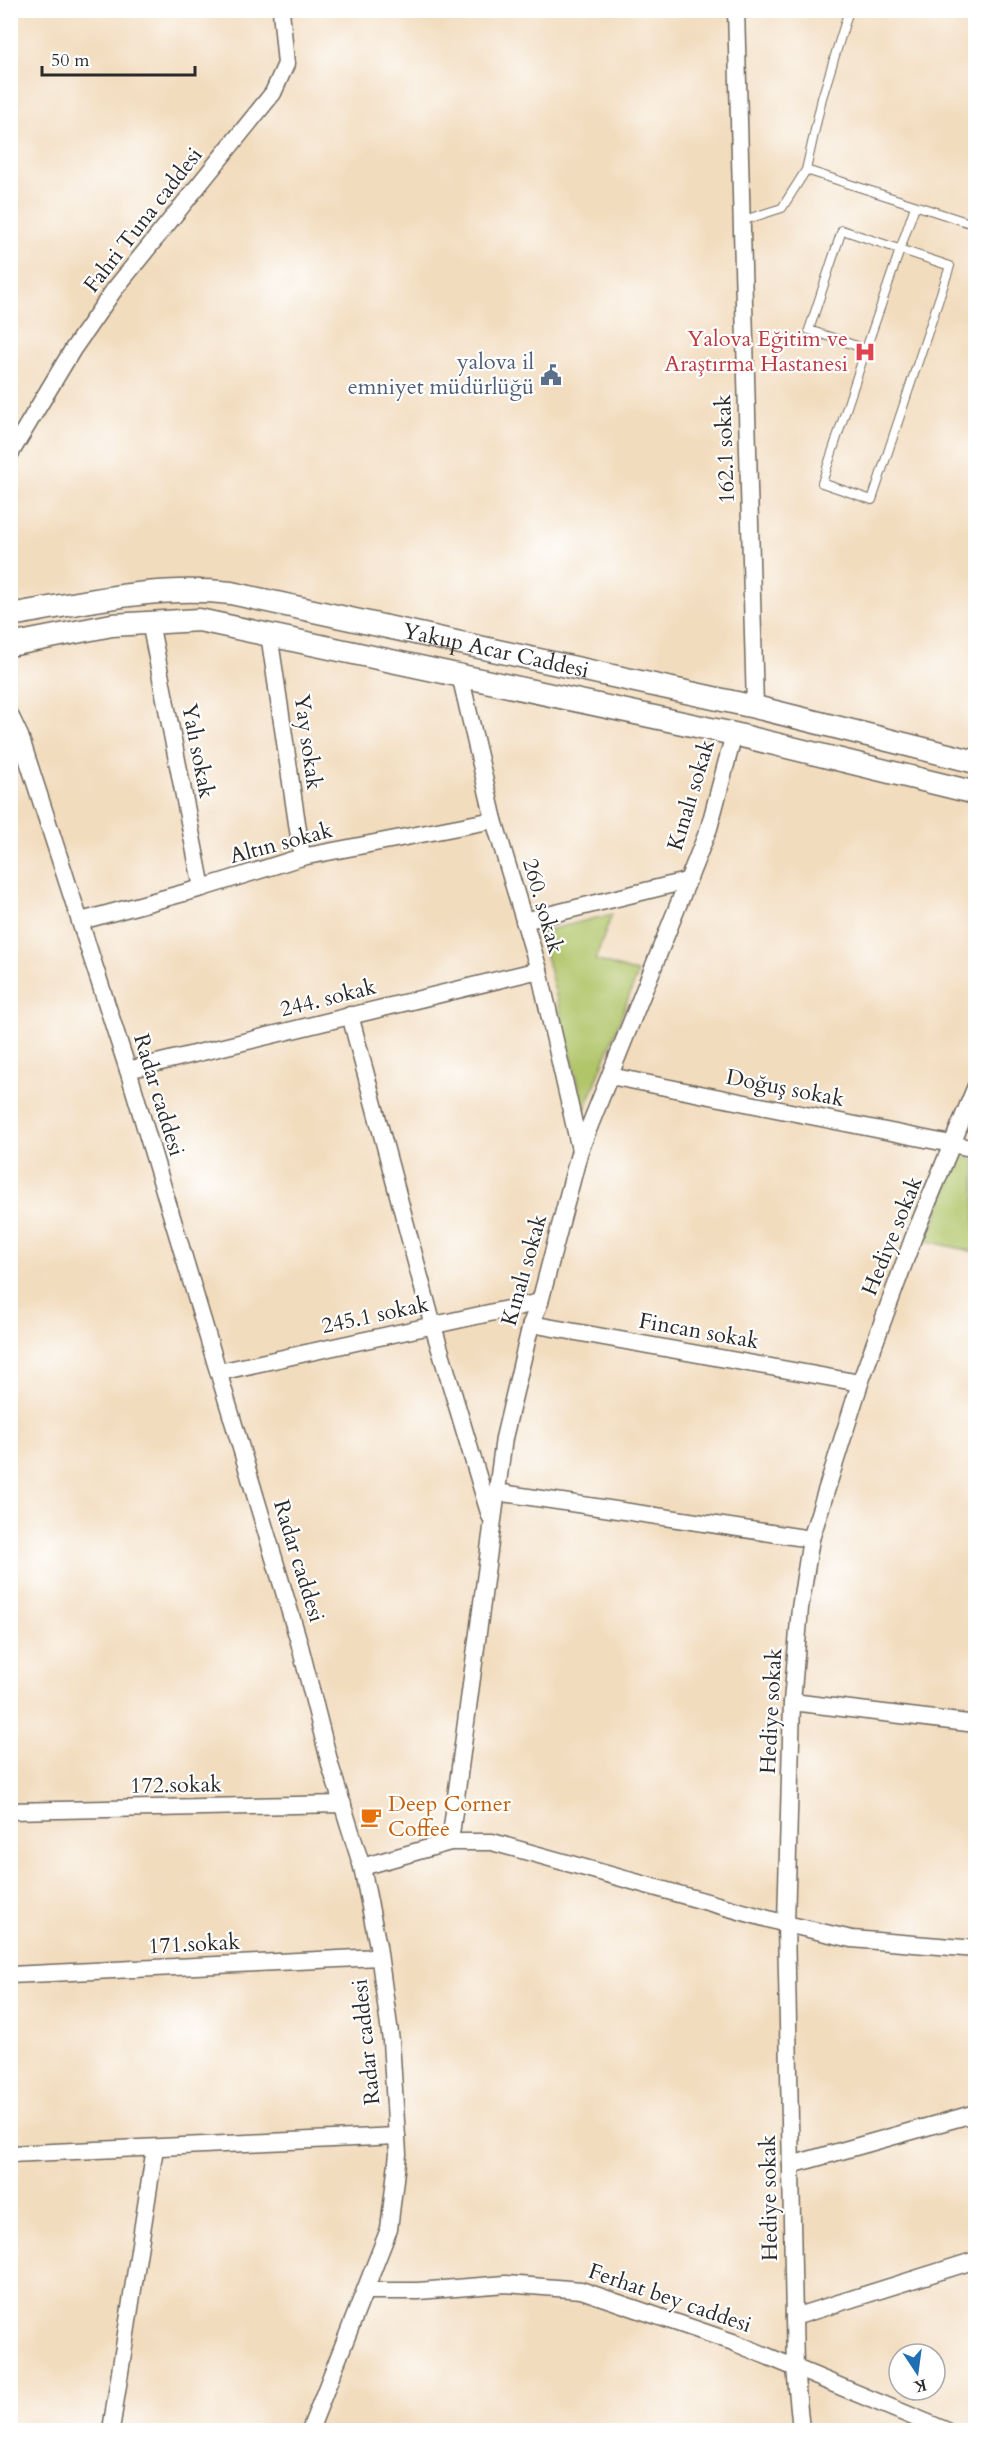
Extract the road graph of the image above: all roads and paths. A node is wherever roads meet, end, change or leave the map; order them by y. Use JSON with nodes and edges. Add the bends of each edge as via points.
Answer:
{"nodes":[{"id":1,"x":280,"y":10,"type":"edge"},
{"id":2,"x":736,"y":10,"type":"edge"},
{"id":3,"x":849,"y":10,"type":"edge"},
{"id":4,"x":806,"y":170,"type":"junction"},
{"id":5,"x":915,"y":206,"type":"junction"},
{"id":6,"x":741,"y":221,"type":"junction"},
{"id":7,"x":975,"y":225,"type":"edge"},
{"id":8,"x":899,"y":249,"type":"junction"},
{"id":9,"x":867,"y":349,"type":"junction"},
{"id":10,"x":10,"y":454,"type":"edge"},
{"id":11,"x":10,"y":615,"type":"edge"},
{"id":12,"x":150,"y":622,"type":"junction"},
{"id":13,"x":269,"y":634,"type":"junction"},
{"id":14,"x":10,"y":645,"type":"edge"},
{"id":15,"x":460,"y":675,"type":"junction"},
{"id":16,"x":755,"y":707,"type":"junction"},
{"id":17,"x":10,"y":715,"type":"edge"},
{"id":18,"x":734,"y":734,"type":"junction"},
{"id":19,"x":975,"y":762,"type":"edge"},
{"id":20,"x":975,"y":793,"type":"edge"},
{"id":21,"x":494,"y":820,"type":"junction"},
{"id":22,"x":302,"y":857,"type":"junction"},
{"id":23,"x":686,"y":881,"type":"junction"},
{"id":24,"x":202,"y":888,"type":"junction"},
{"id":25,"x":81,"y":921,"type":"junction"},
{"id":26,"x":524,"y":921,"type":"junction"},
{"id":27,"x":538,"y":970,"type":"junction"},
{"id":28,"x":350,"y":1015,"type":"junction"},
{"id":29,"x":128,"y":1070,"type":"junction"},
{"id":30,"x":610,"y":1076,"type":"junction"},
{"id":31,"x":975,"y":1086,"type":"edge"},
{"id":32,"x":952,"y":1144,"type":"junction"},
{"id":33,"x":975,"y":1149,"type":"edge"},
{"id":34,"x":580,"y":1150,"type":"junction"},
{"id":35,"x":540,"y":1302,"type":"junction"},
{"id":36,"x":531,"y":1324,"type":"junction"},
{"id":37,"x":433,"y":1326,"type":"junction"},
{"id":38,"x":219,"y":1372,"type":"junction"},
{"id":39,"x":860,"y":1383,"type":"junction"},
{"id":40,"x":496,"y":1492,"type":"junction"},
{"id":41,"x":492,"y":1522,"type":"junction"},
{"id":42,"x":811,"y":1539,"type":"junction"},
{"id":43,"x":792,"y":1702,"type":"junction"},
{"id":44,"x":975,"y":1724,"type":"edge"},
{"id":45,"x":343,"y":1804,"type":"junction"},
{"id":46,"x":10,"y":1811,"type":"edge"},
{"id":47,"x":450,"y":1842,"type":"junction"},
{"id":48,"x":362,"y":1867,"type":"junction"},
{"id":49,"x":786,"y":1924,"type":"junction"},
{"id":50,"x":975,"y":1949,"type":"edge"},
{"id":51,"x":379,"y":1958,"type":"junction"},
{"id":52,"x":10,"y":1975,"type":"edge"},
{"id":53,"x":975,"y":2113,"type":"edge"},
{"id":54,"x":397,"y":2136,"type":"junction"},
{"id":55,"x":155,"y":2148,"type":"junction"},
{"id":56,"x":10,"y":2154,"type":"edge"},
{"id":57,"x":791,"y":2165,"type":"junction"},
{"id":58,"x":975,"y":2260,"type":"edge"},
{"id":59,"x":365,"y":2291,"type":"junction"},
{"id":60,"x":794,"y":2317,"type":"junction"},
{"id":61,"x":795,"y":2368,"type":"junction"},
{"id":62,"x":111,"y":2430,"type":"edge"},
{"id":63,"x":310,"y":2430,"type":"edge"},
{"id":64,"x":801,"y":2430,"type":"edge"},
{"id":65,"x":945,"y":2430,"type":"edge"}],
"edges":[{"from":1,"to":10,"type":"street","name":"Fahri Tuna caddesi","via":[[286,64],[273,93],[114,290],[73,349]]},
{"from":2,"to":6,"type":"street","name":"162.1 sokak"},
{"from":3,"to":4,"type":"lane","via":[[822,98]]},
{"from":4,"to":5,"type":"lane"},
{"from":4,"to":6,"type":"lane","via":[[782,208]]},
{"from":5,"to":7,"type":"lane"},
{"from":5,"to":8,"type":"lane"},
{"from":6,"to":16,"type":"street","name":"162.1 sokak"},
{"from":8,"to":9,"type":"lane"},
{"from":8,"to":9,"type":"lane","via":[[842,231],[823,286],[809,330]]},
{"from":8,"to":9,"type":"lane","via":[[950,266],[872,500],[822,483]]},
{"from":11,"to":16,"type":"street","name":"Yakup Acar Caddesi","via":[[161,591],[231,593]]},
{"from":12,"to":13,"type":"street","name":"Yakup Acar Caddesi","via":[[199,620]]},
{"from":12,"to":14,"type":"street","name":"Yakup Acar Caddesi","via":[[112,625]]},
{"from":12,"to":24,"type":"street","name":"Yalı sokak"},
{"from":13,"to":15,"type":"street","name":"Yakup Acar Caddesi"},
{"from":13,"to":22,"type":"street","name":"Yay sokak"},
{"from":15,"to":18,"type":"street","name":"Yakup Acar Caddesi"},
{"from":15,"to":21,"type":"street","name":"260. sokak"},
{"from":16,"to":19,"type":"street","name":"Yakup Acar Caddesi"},
{"from":17,"to":25,"type":"street","name":"Radar caddesi"},
{"from":18,"to":20,"type":"street","name":"Yakup Acar Caddesi"},
{"from":18,"to":23,"type":"street","name":"Kınalı sokak","via":[[709,828]]},
{"from":21,"to":22,"type":"street","name":"Altın sokak"},
{"from":21,"to":26,"type":"street","name":"260. sokak"},
{"from":22,"to":24,"type":"street","name":"Altın sokak"},
{"from":23,"to":26,"type":"street"},
{"from":23,"to":30,"type":"street","name":"Kınalı sokak"},
{"from":24,"to":25,"type":"street","name":"Altın sokak"},
{"from":25,"to":29,"type":"street","name":"Radar caddesi"},
{"from":26,"to":27,"type":"street","name":"260. sokak"},
{"from":27,"to":28,"type":"street","name":"244. sokak"},
{"from":27,"to":34,"type":"street","name":"260. sokak"},
{"from":28,"to":29,"type":"street","name":"244. sokak"},
{"from":28,"to":37,"type":"street"},
{"from":29,"to":38,"type":"street","name":"Radar caddesi"},
{"from":30,"to":32,"type":"street","name":"Doğuş sokak"},
{"from":30,"to":34,"type":"street","name":"Kınalı sokak"},
{"from":31,"to":32,"type":"street","name":"Hediye sokak"},
{"from":32,"to":33,"type":"street","name":"Doğuş sokak"},
{"from":32,"to":39,"type":"street","name":"Hediye sokak"},
{"from":34,"to":35,"type":"street","name":"Kınalı sokak"},
{"from":35,"to":36,"type":"street","name":"Kınalı sokak"},
{"from":35,"to":37,"type":"street","name":"245.1 sokak"},
{"from":36,"to":39,"type":"street","name":"Fincan sokak"},
{"from":36,"to":40,"type":"street","name":"Kınalı sokak","via":[[504,1438]]},
{"from":37,"to":38,"type":"street","name":"245.1 sokak"},
{"from":37,"to":41,"type":"street"},
{"from":38,"to":45,"type":"street","name":"Radar caddesi"},
{"from":39,"to":42,"type":"street","name":"Hediye sokak"},
{"from":40,"to":41,"type":"street","name":"Kınalı sokak"},
{"from":40,"to":42,"type":"street"},
{"from":41,"to":47,"type":"street","name":"Kınalı sokak"},
{"from":42,"to":43,"type":"street","name":"Hediye sokak"},
{"from":43,"to":44,"type":"street"},
{"from":43,"to":49,"type":"street","name":"Hediye sokak"},
{"from":45,"to":46,"type":"street","name":"172.sokak"},
{"from":45,"to":48,"type":"street","name":"Radar caddesi"},
{"from":47,"to":48,"type":"street"},
{"from":47,"to":49,"type":"street","via":[[492,1842]]},
{"from":48,"to":51,"type":"street","name":"Radar caddesi"},
{"from":49,"to":50,"type":"street","via":[[852,1939]]},
{"from":49,"to":57,"type":"street","name":"Hediye sokak"},
{"from":51,"to":52,"type":"street","name":"171.sokak"},
{"from":51,"to":54,"type":"street","name":"Radar caddesi","via":[[391,2041]]},
{"from":53,"to":57,"type":"street"},
{"from":54,"to":55,"type":"street"},
{"from":54,"to":59,"type":"street","name":"Radar caddesi","via":[[389,2229]]},
{"from":55,"to":56,"type":"street"},
{"from":55,"to":62,"type":"street"},
{"from":57,"to":60,"type":"street","name":"Hediye sokak"},
{"from":58,"to":60,"type":"street"},
{"from":59,"to":61,"type":"street","name":"Ferhat bey caddesi","via":[[506,2284],[581,2290],[733,2342]]},
{"from":59,"to":63,"type":"street","name":"Radar caddesi"},
{"from":60,"to":61,"type":"street","name":"Hediye sokak"},
{"from":61,"to":64,"type":"street","name":"Hediye sokak"},
{"from":61,"to":65,"type":"street","name":"Ferhat bey caddesi"}]}
